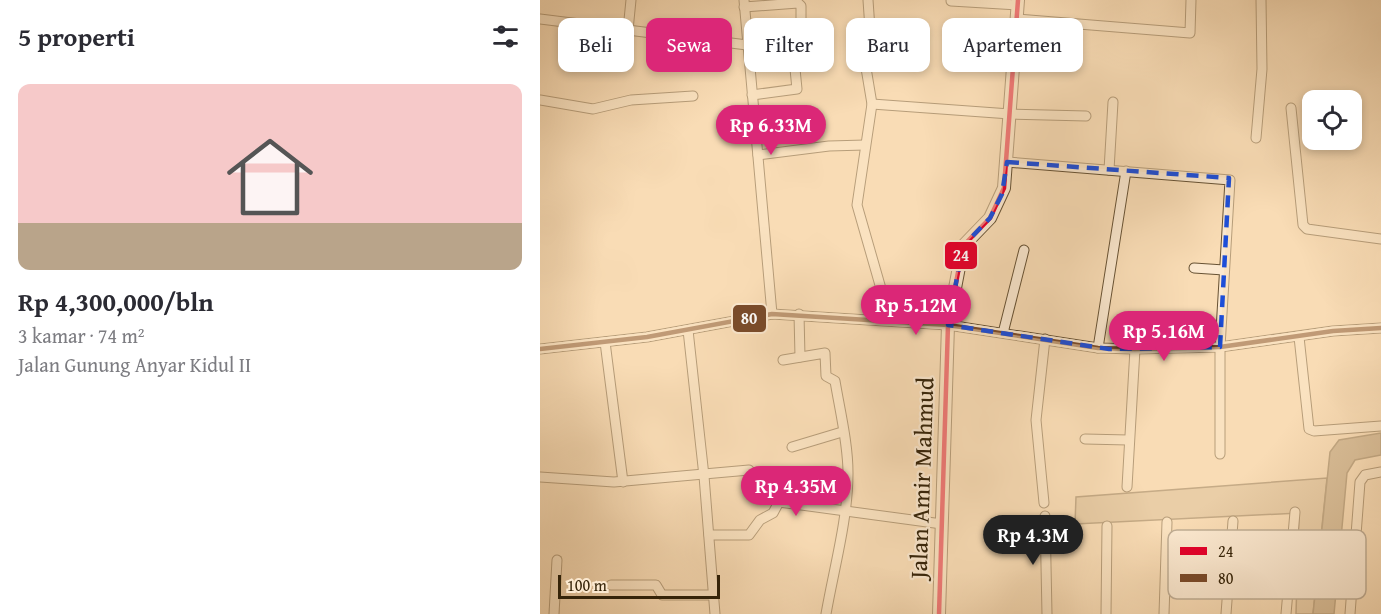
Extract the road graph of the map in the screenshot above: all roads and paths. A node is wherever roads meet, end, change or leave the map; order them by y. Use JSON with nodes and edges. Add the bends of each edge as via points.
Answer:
{"nodes":[{"id":1,"x":631,"y":0,"type":"edge"},
{"id":2,"x":868,"y":0,"type":"edge"},
{"id":3,"x":1191,"y":0,"type":"edge"},
{"id":4,"x":1261,"y":0,"type":"edge"},
{"id":5,"x":951,"y":1,"type":"edge"},
{"id":6,"x":744,"y":3,"type":"edge"},
{"id":7,"x":1018,"y":3,"type":"edge"},
{"id":8,"x":629,"y":18,"type":"edge"},
{"id":9,"x":745,"y":18,"type":"edge"},
{"id":10,"x":1017,"y":18,"type":"edge"},
{"id":11,"x":540,"y":19,"type":"edge"},
{"id":12,"x":558,"y":21,"type":"edge"},
{"id":13,"x":1083,"y":24,"type":"edge"},
{"id":14,"x":634,"y":31,"type":"edge"},
{"id":15,"x":744,"y":45,"type":"edge"},
{"id":16,"x":750,"y":72,"type":"edge"},
{"id":17,"x":1014,"y":72,"type":"edge"},
{"id":18,"x":752,"y":94,"type":"junction"},
{"id":19,"x":693,"y":96,"type":"dead end"},
{"id":20,"x":540,"y":100,"type":"edge"},
{"id":21,"x":1113,"y":102,"type":"dead end"},
{"id":22,"x":872,"y":104,"type":"junction"},
{"id":23,"x":1291,"y":108,"type":"dead end"},
{"id":24,"x":1011,"y":114,"type":"junction"},
{"id":25,"x":1086,"y":116,"type":"dead end"},
{"id":26,"x":1256,"y":138,"type":"dead end"},
{"id":27,"x":865,"y":145,"type":"junction"},
{"id":28,"x":758,"y":155,"type":"junction"},
{"id":29,"x":1007,"y":162,"type":"junction"},
{"id":30,"x":1109,"y":170,"type":"junction"},
{"id":31,"x":1126,"y":171,"type":"junction"},
{"id":32,"x":1381,"y":239,"type":"edge"},
{"id":33,"x":1024,"y":250,"type":"dead end"},
{"id":34,"x":1194,"y":267,"type":"dead end"},
{"id":35,"x":1224,"y":270,"type":"junction"},
{"id":36,"x":772,"y":314,"type":"junction"},
{"id":37,"x":799,"y":315,"type":"junction"},
{"id":38,"x":886,"y":320,"type":"junction"},
{"id":39,"x":948,"y":325,"type":"junction"},
{"id":40,"x":1381,"y":328,"type":"edge"},
{"id":41,"x":688,"y":330,"type":"junction"},
{"id":42,"x":1003,"y":333,"type":"junction"},
{"id":43,"x":1299,"y":337,"type":"junction"},
{"id":44,"x":1045,"y":339,"type":"junction"},
{"id":45,"x":605,"y":342,"type":"junction"},
{"id":46,"x":1220,"y":347,"type":"junction"},
{"id":47,"x":540,"y":348,"type":"edge"},
{"id":48,"x":1098,"y":348,"type":"junction"},
{"id":49,"x":1136,"y":349,"type":"junction"},
{"id":50,"x":800,"y":357,"type":"junction"},
{"id":51,"x":783,"y":360,"type":"dead end"},
{"id":52,"x":1381,"y":426,"type":"edge"},
{"id":53,"x":843,"y":432,"type":"junction"},
{"id":54,"x":1085,"y":439,"type":"dead end"},
{"id":55,"x":1128,"y":440,"type":"junction"},
{"id":56,"x":792,"y":447,"type":"dead end"},
{"id":57,"x":1220,"y":454,"type":"dead end"},
{"id":58,"x":749,"y":470,"type":"dead end"},
{"id":59,"x":1381,"y":472,"type":"edge"},
{"id":60,"x":704,"y":476,"type":"junction"},
{"id":61,"x":540,"y":477,"type":"edge"},
{"id":62,"x":623,"y":482,"type":"junction"},
{"id":63,"x":1127,"y":487,"type":"dead end"},
{"id":64,"x":1044,"y":503,"type":"dead end"},
{"id":65,"x":844,"y":512,"type":"junction"},
{"id":66,"x":1295,"y":512,"type":"dead end"},
{"id":67,"x":1045,"y":516,"type":"dead end"},
{"id":68,"x":1233,"y":521,"type":"dead end"},
{"id":69,"x":1167,"y":522,"type":"dead end"},
{"id":70,"x":942,"y":524,"type":"junction"},
{"id":71,"x":1107,"y":526,"type":"dead end"},
{"id":72,"x":1232,"y":530,"type":"edge"},
{"id":73,"x":1293,"y":530,"type":"edge"},
{"id":74,"x":1356,"y":530,"type":"edge"},
{"id":75,"x":709,"y":535,"type":"junction"},
{"id":76,"x":557,"y":560,"type":"dead end"},
{"id":77,"x":611,"y":585,"type":"dead end"},
{"id":78,"x":714,"y":596,"type":"junction"},
{"id":79,"x":1227,"y":599,"type":"edge"},
{"id":80,"x":1287,"y":599,"type":"edge"},
{"id":81,"x":1351,"y":599,"type":"edge"},
{"id":82,"x":555,"y":614,"type":"edge"},
{"id":83,"x":715,"y":614,"type":"edge"},
{"id":84,"x":826,"y":614,"type":"edge"},
{"id":85,"x":939,"y":614,"type":"edge"},
{"id":86,"x":1047,"y":614,"type":"edge"},
{"id":87,"x":1106,"y":614,"type":"edge"},
{"id":88,"x":1164,"y":614,"type":"edge"},
{"id":89,"x":1226,"y":614,"type":"edge"},
{"id":90,"x":1286,"y":614,"type":"edge"},
{"id":91,"x":1350,"y":614,"type":"edge"}],
"edges":[{"from":1,"to":8,"type":"street"},
{"from":2,"to":22,"type":"street","via":[[870,29],[865,62]]},
{"from":3,"to":13,"type":"street","via":[[1190,33]]},
{"from":4,"to":26,"type":"street","via":[[1262,69]]},
{"from":5,"to":7,"type":"street"},
{"from":6,"to":9,"type":"street"},
{"from":6,"to":18,"type":"street","via":[[801,6],[797,88]]},
{"from":7,"to":10,"type":"street","name":"Jalan Amir Mahmud"},
{"from":11,"to":12,"type":"street"},
{"from":14,"to":15,"type":"street"},
{"from":16,"to":18,"type":"street"},
{"from":17,"to":24,"type":"street","name":"Jalan Amir Mahmud"},
{"from":18,"to":28,"type":"street"},
{"from":19,"to":20,"type":"street","via":[[631,100],[593,109]]},
{"from":21,"to":30,"type":"street"},
{"from":22,"to":24,"type":"street"},
{"from":22,"to":27,"type":"street"},
{"from":23,"to":32,"type":"street","via":[[1303,225]]},
{"from":24,"to":25,"type":"street"},
{"from":24,"to":29,"type":"street","name":"Jalan Amir Mahmud"},
{"from":27,"to":28,"type":"street"},
{"from":27,"to":38,"type":"street","via":[[858,210]]},
{"from":28,"to":36,"type":"street"},
{"from":29,"to":30,"type":"street"},
{"from":29,"to":39,"type":"street","name":"Jalan Amir Mahmud","via":[[995,211],[959,254]]},
{"from":30,"to":31,"type":"street"},
{"from":31,"to":35,"type":"street","via":[[1229,178]]},
{"from":31,"to":48,"type":"street"},
{"from":33,"to":42,"type":"street"},
{"from":34,"to":35,"type":"street"},
{"from":35,"to":46,"type":"street"},
{"from":36,"to":37,"type":"street"},
{"from":36,"to":41,"type":"street"},
{"from":37,"to":38,"type":"street"},
{"from":37,"to":50,"type":"street"},
{"from":38,"to":39,"type":"street"},
{"from":39,"to":42,"type":"street"},
{"from":39,"to":70,"type":"street","name":"Jalan Amir Mahmud"},
{"from":40,"to":43,"type":"street"},
{"from":41,"to":45,"type":"street"},
{"from":41,"to":60,"type":"street"},
{"from":42,"to":44,"type":"street"},
{"from":43,"to":46,"type":"street"},
{"from":43,"to":52,"type":"street","via":[[1309,429]]},
{"from":44,"to":48,"type":"street"},
{"from":44,"to":64,"type":"street","via":[[1036,420]]},
{"from":45,"to":47,"type":"street"},
{"from":45,"to":62,"type":"street"},
{"from":46,"to":49,"type":"street"},
{"from":46,"to":57,"type":"street"},
{"from":48,"to":49,"type":"street"},
{"from":49,"to":55,"type":"street"},
{"from":50,"to":51,"type":"street"},
{"from":50,"to":53,"type":"street","via":[[825,353],[826,376],[835,381]]},
{"from":53,"to":56,"type":"street"},
{"from":53,"to":65,"type":"street","via":[[848,457]]},
{"from":54,"to":55,"type":"street"},
{"from":55,"to":63,"type":"street"},
{"from":58,"to":60,"type":"street"},
{"from":59,"to":74,"type":"street","via":[[1365,475],[1360,482]]},
{"from":60,"to":62,"type":"street"},
{"from":60,"to":75,"type":"street"},
{"from":61,"to":62,"type":"street"},
{"from":65,"to":70,"type":"street"},
{"from":65,"to":75,"type":"street","via":[[779,502],[749,536]]},
{"from":65,"to":84,"type":"street"},
{"from":66,"to":73,"type":"street"},
{"from":67,"to":86,"type":"street"},
{"from":68,"to":72,"type":"street"},
{"from":69,"to":88,"type":"street"},
{"from":70,"to":85,"type":"street","name":"Jalan Amir Mahmud"},
{"from":71,"to":87,"type":"street"},
{"from":75,"to":78,"type":"street"},
{"from":76,"to":82,"type":"street"},
{"from":77,"to":78,"type":"street","via":[[656,585],[662,595]]},
{"from":78,"to":83,"type":"street"},
{"from":79,"to":89,"type":"street"},
{"from":80,"to":90,"type":"street"},
{"from":81,"to":91,"type":"street"}]}
